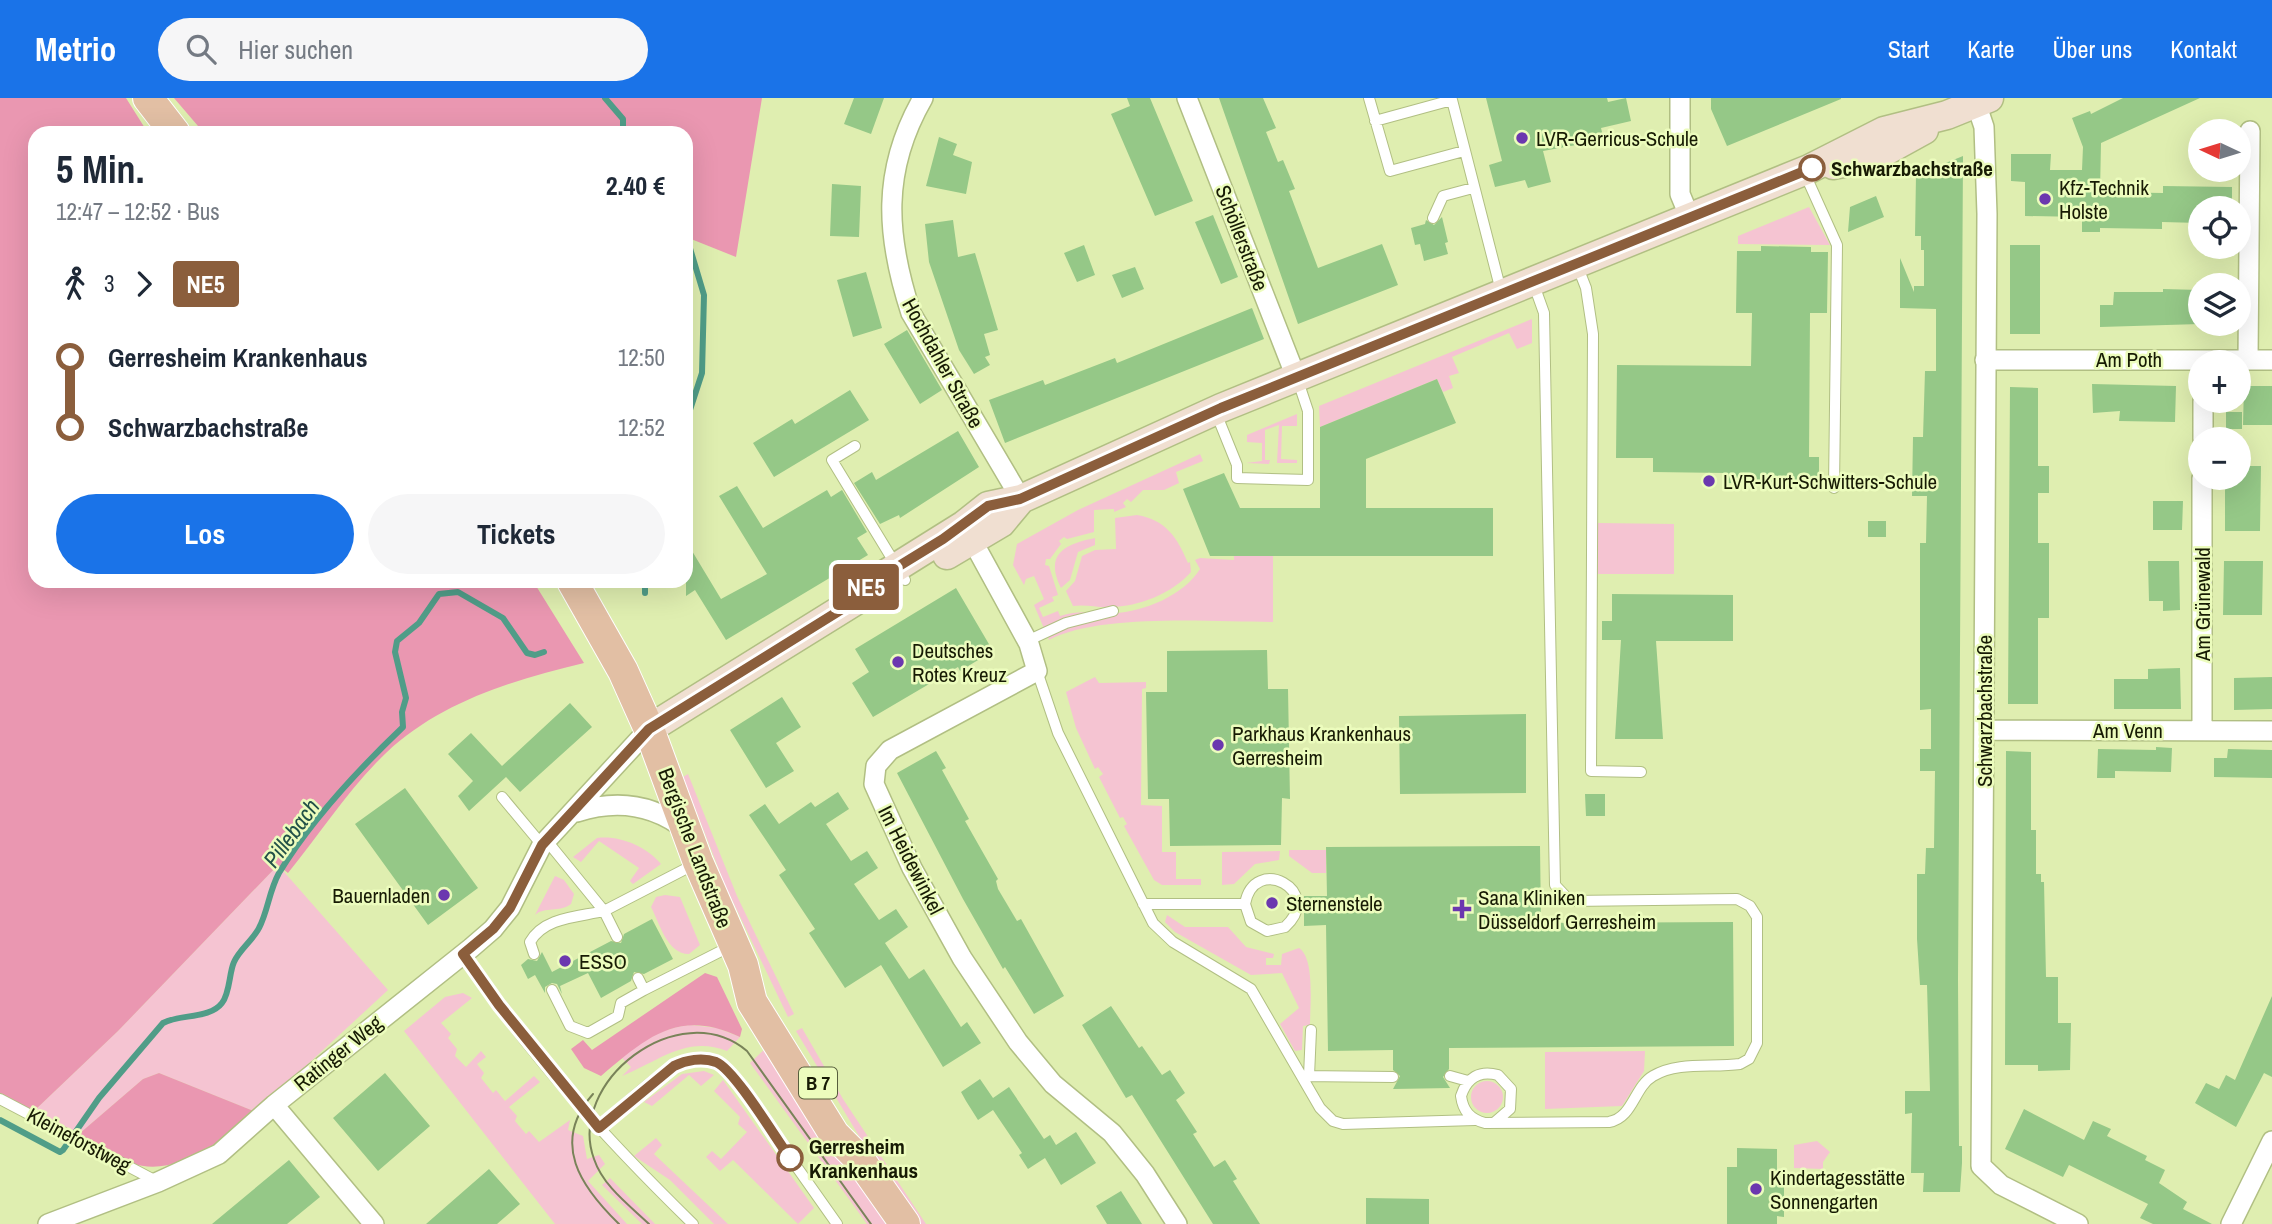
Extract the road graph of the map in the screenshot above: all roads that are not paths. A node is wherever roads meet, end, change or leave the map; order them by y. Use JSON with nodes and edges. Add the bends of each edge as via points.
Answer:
{"nodes":[{"id":1,"x":148,"y":98,"type":"edge"},
{"id":2,"x":923,"y":98,"type":"edge"},
{"id":3,"x":1187,"y":98,"type":"edge"},
{"id":4,"x":1369,"y":98,"type":"edge"},
{"id":5,"x":1680,"y":98,"type":"edge"},
{"id":6,"x":1982,"y":101,"type":"edge"},
{"id":7,"x":1375,"y":121,"type":"junction"},
{"id":8,"x":170,"y":126,"type":"edge"},
{"id":9,"x":1464,"y":152,"type":"junction"},
{"id":10,"x":1807,"y":170,"type":"junction"},
{"id":11,"x":2250,"y":182,"type":"edge"},
{"id":12,"x":1473,"y":188,"type":"junction"},
{"id":13,"x":1433,"y":218,"type":"dead end"},
{"id":14,"x":1690,"y":218,"type":"junction"},
{"id":15,"x":1577,"y":264,"type":"junction"},
{"id":16,"x":1533,"y":282,"type":"junction"},
{"id":17,"x":1502,"y":295,"type":"junction"},
{"id":18,"x":2248,"y":350,"type":"edge"},
{"id":19,"x":1985,"y":359,"type":"junction"},
{"id":20,"x":2188,"y":360,"type":"edge"},
{"id":21,"x":2251,"y":360,"type":"edge"},
{"id":22,"x":2272,"y":360,"type":"edge"},
{"id":23,"x":1296,"y":377,"type":"junction"},
{"id":24,"x":1215,"y":411,"type":"junction"},
{"id":25,"x":855,"y":446,"type":"dead end"},
{"id":26,"x":1834,"y":488,"type":"dead end"},
{"id":27,"x":2202,"y":490,"type":"edge"},
{"id":28,"x":1020,"y":499,"type":"junction"},
{"id":29,"x":968,"y":533,"type":"junction"},
{"id":30,"x":901,"y":574,"type":"junction"},
{"id":31,"x":576,"y":588,"type":"edge"},
{"id":32,"x":1113,"y":611,"type":"dead end"},
{"id":33,"x":1027,"y":641,"type":"junction"},
{"id":34,"x":1037,"y":671,"type":"junction"},
{"id":35,"x":649,"y":729,"type":"junction"},
{"id":36,"x":1984,"y":730,"type":"junction"},
{"id":37,"x":2202,"y":730,"type":"junction"},
{"id":38,"x":2272,"y":731,"type":"edge"},
{"id":39,"x":1641,"y":772,"type":"dead end"},
{"id":40,"x":502,"y":797,"type":"dead end"},
{"id":41,"x":573,"y":814,"type":"junction"},
{"id":42,"x":686,"y":830,"type":"junction"},
{"id":43,"x":544,"y":843,"type":"junction"},
{"id":44,"x":698,"y":862,"type":"junction"},
{"id":45,"x":1143,"y":904,"type":"junction"},
{"id":46,"x":1245,"y":904,"type":"junction"},
{"id":47,"x":604,"y":911,"type":"junction"},
{"id":48,"x":617,"y":937,"type":"dead end"},
{"id":49,"x":463,"y":954,"type":"junction"},
{"id":50,"x":534,"y":954,"type":"dead end"},
{"id":51,"x":738,"y":955,"type":"junction"},
{"id":52,"x":638,"y":978,"type":"dead end"},
{"id":53,"x":552,"y":990,"type":"dead end"},
{"id":54,"x":644,"y":990,"type":"junction"},
{"id":55,"x":1311,"y":1030,"type":"dead end"},
{"id":56,"x":1306,"y":1076,"type":"junction"},
{"id":57,"x":1450,"y":1076,"type":"dead end"},
{"id":58,"x":1393,"y":1077,"type":"dead end"},
{"id":59,"x":1468,"y":1081,"type":"junction"},
{"id":60,"x":0,"y":1099,"type":"edge"},
{"id":61,"x":274,"y":1105,"type":"junction"},
{"id":62,"x":1475,"y":1121,"type":"junction"},
{"id":63,"x":1496,"y":1122,"type":"junction"},
{"id":64,"x":599,"y":1128,"type":"junction"},
{"id":65,"x":2272,"y":1141,"type":"edge"},
{"id":66,"x":158,"y":1182,"type":"junction"},
{"id":67,"x":48,"y":1224,"type":"edge"},
{"id":68,"x":374,"y":1224,"type":"edge"},
{"id":69,"x":693,"y":1224,"type":"edge"},
{"id":70,"x":837,"y":1224,"type":"edge"},
{"id":71,"x":905,"y":1224,"type":"edge"},
{"id":72,"x":1177,"y":1224,"type":"edge"},
{"id":73,"x":2078,"y":1224,"type":"edge"},
{"id":74,"x":2231,"y":1224,"type":"edge"}],
"edges":[{"from":1,"to":8,"type":"main road"},
{"from":2,"to":28,"type":"street","name":"Hochdahler Straße","via":[[898,148],[892,180],[894,248],[901,280],[911,313]]},
{"from":3,"to":23,"type":"street","name":"Schöllerstraße"},
{"from":4,"to":7,"type":"lane"},
{"from":5,"to":14,"type":"street","via":[[1680,194]]},
{"from":6,"to":10,"type":"main road","via":[[1884,131]]},
{"from":6,"to":19,"type":"street","name":"Schwarzbachstraße"},
{"from":7,"to":9,"type":"lane","via":[[1390,171]]},
{"from":7,"to":9,"type":"lane","via":[[1452,100]]},
{"from":9,"to":12,"type":"lane"},
{"from":10,"to":14,"type":"main road"},
{"from":10,"to":26,"type":"lane","via":[[1837,245]]},
{"from":11,"to":18,"type":"street"},
{"from":12,"to":13,"type":"lane","via":[[1443,196]]},
{"from":12,"to":17,"type":"lane"},
{"from":14,"to":15,"type":"main road"},
{"from":15,"to":16,"type":"main road"},
{"from":15,"to":39,"type":"lane","via":[[1593,334],[1591,771]]},
{"from":16,"to":17,"type":"main road"},
{"from":16,"to":63,"type":"lane","via":[[1544,313],[1555,885],[1570,901],[1737,899],[1750,906],[1757,917],[1757,1043],[1749,1059],[1740,1064],[1678,1068],[1649,1078],[1616,1121]]},
{"from":17,"to":23,"type":"main road"},
{"from":19,"to":20,"type":"street","name":"Am Poth"},
{"from":19,"to":36,"type":"street","name":"Schwarzbachstraße"},
{"from":21,"to":22,"type":"street","name":"Am Poth"},
{"from":23,"to":24,"type":"main road"},
{"from":23,"to":24,"type":"lane","via":[[1308,411],[1308,480],[1237,478],[1237,465]]},
{"from":24,"to":28,"type":"main road"},
{"from":25,"to":30,"type":"lane","via":[[832,460]]},
{"from":27,"to":37,"type":"street","name":"Am Grünewald"},
{"from":28,"to":29,"type":"main road","via":[[1008,517]]},
{"from":29,"to":30,"type":"main road"},
{"from":29,"to":33,"type":"street"},
{"from":30,"to":35,"type":"main road","via":[[873,599],[855,601]]},
{"from":31,"to":35,"type":"main road","name":"Bergische Landstraße","number":"B 7","via":[[624,671]]},
{"from":32,"to":33,"type":"lane","via":[[1066,623]]},
{"from":33,"to":34,"type":"street"},
{"from":34,"to":45,"type":"lane","via":[[1058,733]]},
{"from":34,"to":72,"type":"street","name":"Im Heidewinkel","via":[[890,750],[876,766],[874,784],[912,868],[962,958],[1018,1042],[1053,1084],[1112,1133]]},
{"from":35,"to":41,"type":"street","name":"Ratinger Weg"},
{"from":35,"to":42,"type":"main road","name":"Bergische Landstraße","number":"B 7"},
{"from":36,"to":37,"type":"street","name":"Am Venn"},
{"from":36,"to":73,"type":"street","name":"Schwarzbachstraße","via":[[1981,1166],[2001,1185]]},
{"from":37,"to":38,"type":"street","name":"Am Venn"},
{"from":40,"to":43,"type":"lane"},
{"from":41,"to":42,"type":"street","via":[[597,806],[635,806],[660,813]]},
{"from":41,"to":43,"type":"street","name":"Ratinger Weg"},
{"from":42,"to":44,"type":"main road","name":"Bergische Landstraße","number":"B 7"},
{"from":43,"to":47,"type":"lane"},
{"from":43,"to":49,"type":"street","name":"Ratinger Weg","via":[[510,908]]},
{"from":44,"to":47,"type":"lane"},
{"from":44,"to":51,"type":"main road","name":"Bergische Landstraße","number":"B 7"},
{"from":45,"to":46,"type":"lane"},
{"from":45,"to":56,"type":"lane","via":[[1159,931],[1251,989]]},
{"from":46,"to":46,"type":"lane","via":[[1251,922],[1276,931],[1292,921],[1297,903],[1290,887],[1275,879],[1258,882],[1246,895]]},
{"from":47,"to":48,"type":"lane"},
{"from":47,"to":50,"type":"lane","via":[[551,923],[530,942]]},
{"from":49,"to":61,"type":"street","name":"Ratinger Weg"},
{"from":49,"to":64,"type":"lane"},
{"from":51,"to":54,"type":"lane"},
{"from":51,"to":71,"type":"main road","name":"Bergische Landstraße","number":"B 7","via":[[776,1005],[860,1160]]},
{"from":52,"to":54,"type":"lane"},
{"from":53,"to":54,"type":"lane","via":[[570,1026],[588,1033],[618,1016],[621,1003]]},
{"from":55,"to":56,"type":"lane"},
{"from":56,"to":58,"type":"lane"},
{"from":56,"to":62,"type":"lane","via":[[1320,1108],[1343,1124]]},
{"from":57,"to":59,"type":"lane"},
{"from":59,"to":62,"type":"lane","via":[[1461,1096]]},
{"from":59,"to":63,"type":"lane","via":[[1489,1072],[1506,1081],[1510,1109]]},
{"from":60,"to":66,"type":"lane","name":"Kleineforstweg"},
{"from":61,"to":66,"type":"street","name":"Ratinger Weg","via":[[219,1154]]},
{"from":61,"to":68,"type":"street"},
{"from":62,"to":63,"type":"lane"},
{"from":64,"to":69,"type":"lane"},
{"from":64,"to":70,"type":"lane","via":[[674,1066],[692,1060],[715,1062],[728,1071]]},
{"from":65,"to":74,"type":"street"},
{"from":66,"to":67,"type":"street","name":"Ratinger Weg"}]}
